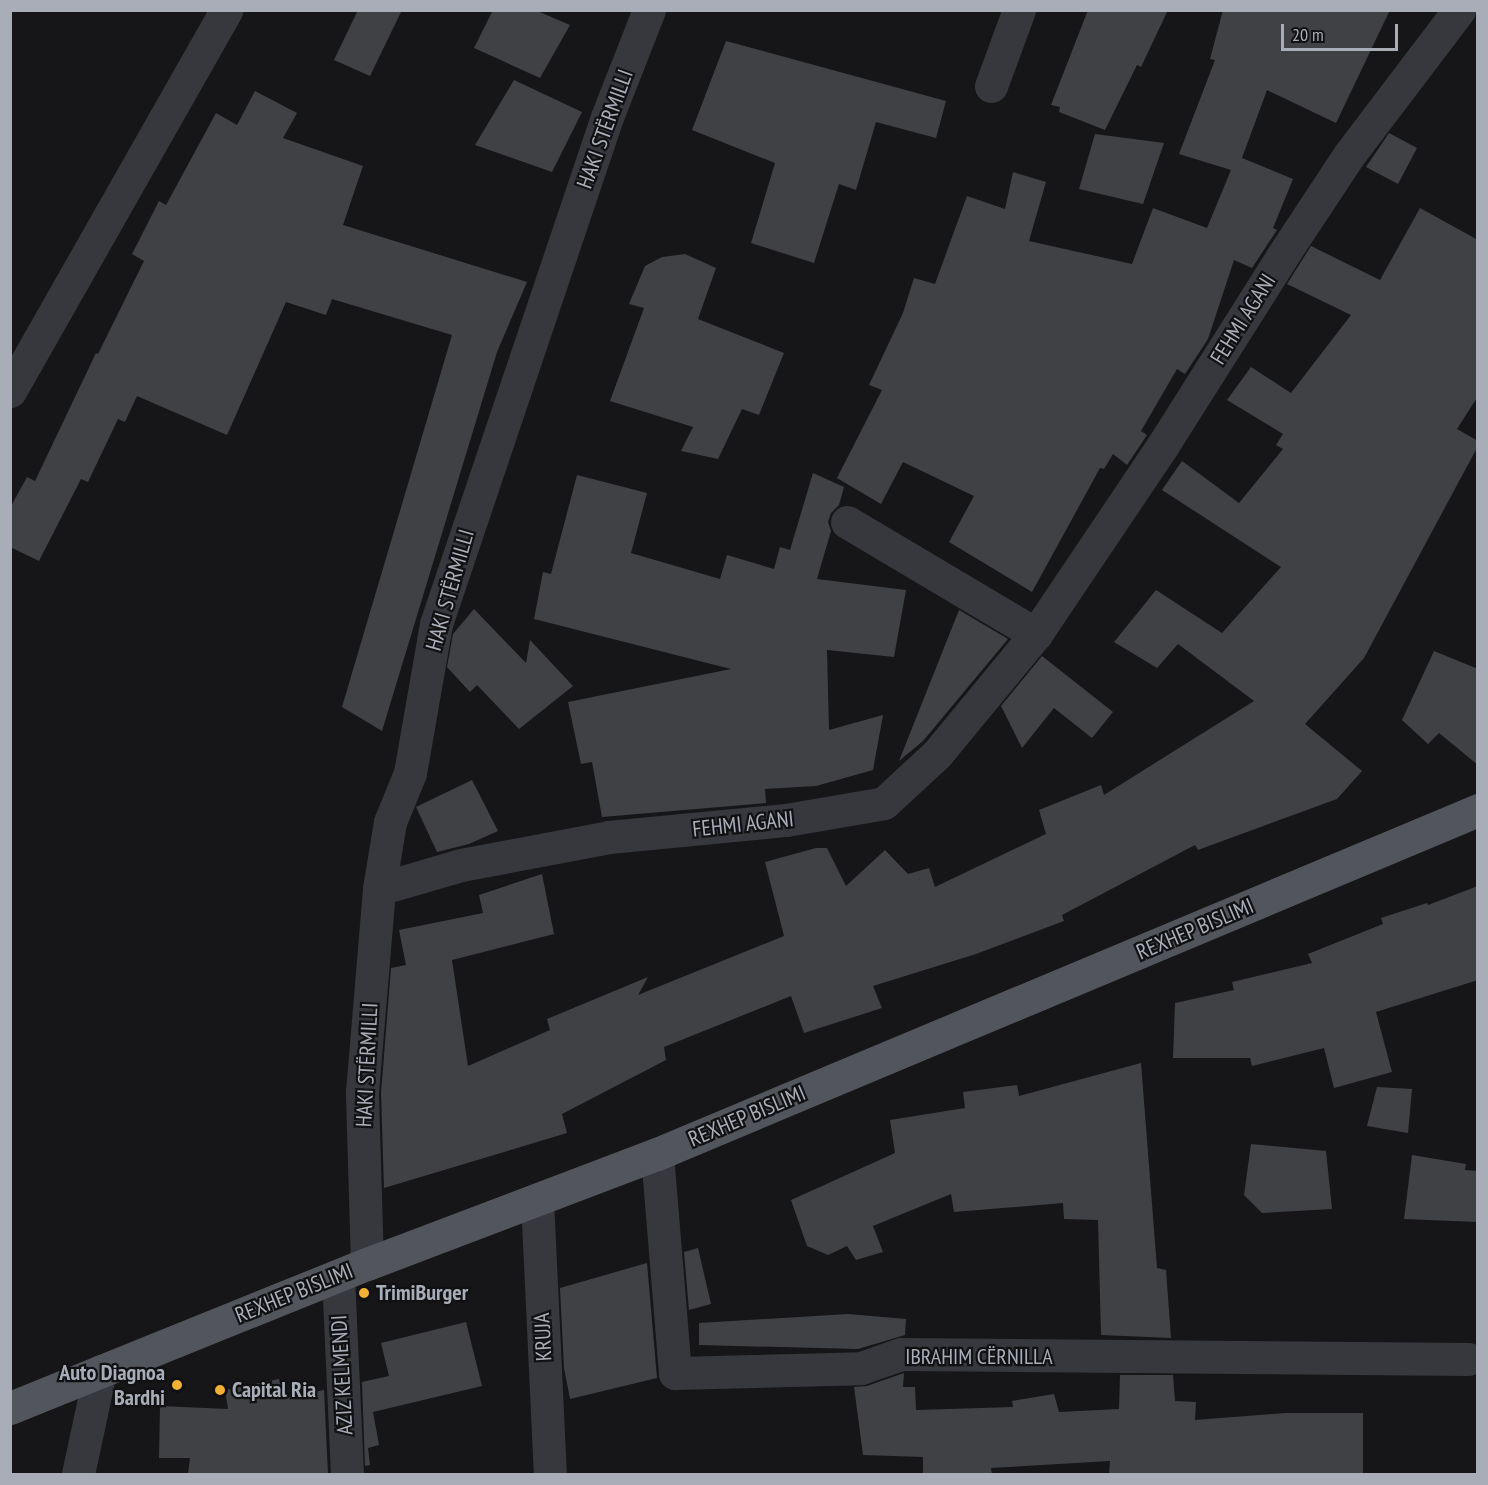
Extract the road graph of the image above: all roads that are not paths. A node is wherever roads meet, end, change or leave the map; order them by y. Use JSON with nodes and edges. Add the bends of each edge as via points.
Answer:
{"nodes":[{"id":1,"x":226,"y":10,"type":"edge"},
{"id":2,"x":649,"y":10,"type":"edge"},
{"id":3,"x":1019,"y":10,"type":"edge"},
{"id":4,"x":1459,"y":10,"type":"edge"},
{"id":5,"x":991,"y":86,"type":"dead end"},
{"id":6,"x":10,"y":391,"type":"edge"},
{"id":7,"x":847,"y":522,"type":"dead end"},
{"id":8,"x":1035,"y":634,"type":"junction"},
{"id":9,"x":1478,"y":810,"type":"edge"},
{"id":10,"x":379,"y":889,"type":"junction"},
{"id":11,"x":657,"y":1154,"type":"junction"},
{"id":12,"x":537,"y":1200,"type":"junction"},
{"id":13,"x":352,"y":1270,"type":"junction"},
{"id":14,"x":1468,"y":1359,"type":"dead end"},
{"id":15,"x":100,"y":1371,"type":"junction"},
{"id":16,"x":10,"y":1408,"type":"edge"},
{"id":17,"x":78,"y":1474,"type":"edge"},
{"id":18,"x":347,"y":1474,"type":"edge"},
{"id":19,"x":550,"y":1474,"type":"edge"}],
"edges":[{"from":1,"to":6,"type":"street"},
{"from":2,"to":10,"type":"street","name":"HAKI STËRMILLI","via":[[607,117],[436,624],[410,773],[390,822]]},
{"from":3,"to":5,"type":"street"},
{"from":4,"to":8,"type":"street","name":"FEHMI AGANI","via":[[1349,155],[1163,445]]},
{"from":7,"to":8,"type":"street"},
{"from":8,"to":10,"type":"street","name":"FEHMI AGANI","via":[[937,754],[884,803],[786,820],[609,837],[461,865]]},
{"from":9,"to":11,"type":"main road","name":"REXHEP BISLIMI"},
{"from":10,"to":13,"type":"street","name":"HAKI STËRMILLI"},
{"from":11,"to":12,"type":"main road","name":"REXHEP BISLIMI"},
{"from":11,"to":14,"type":"street","name":"IBRAHIM CËRNILLA","via":[[675,1373],[861,1368],[901,1354]]},
{"from":12,"to":13,"type":"main road","name":"REXHEP BISLIMI"},
{"from":12,"to":19,"type":"street","name":"KRUJA"},
{"from":13,"to":15,"type":"main road","name":"REXHEP BISLIMI"},
{"from":13,"to":18,"type":"street","name":"AZIZ KELMENDI"},
{"from":15,"to":16,"type":"main road","name":"REXHEP BISLIMI"},
{"from":15,"to":17,"type":"street"}]}
